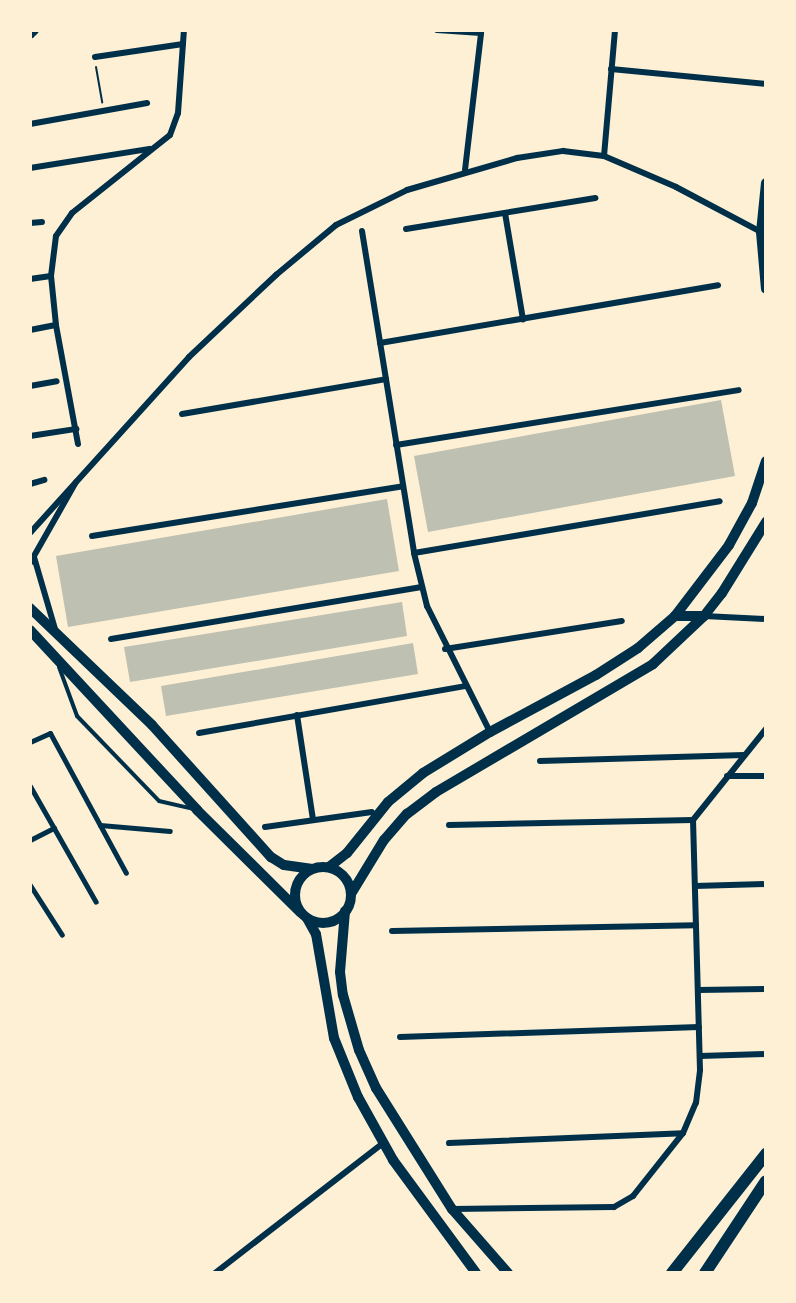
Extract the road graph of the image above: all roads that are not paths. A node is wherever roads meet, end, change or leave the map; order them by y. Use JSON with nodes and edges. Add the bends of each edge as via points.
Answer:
{"nodes":[{"id":1,"x":34,"y":30,"type":"edge"},
{"id":2,"x":184,"y":30,"type":"edge"},
{"id":3,"x":437,"y":30,"type":"edge"},
{"id":4,"x":615,"y":30,"type":"edge"},
{"id":5,"x":483,"y":32,"type":"edge"},
{"id":6,"x":30,"y":34,"type":"edge"},
{"id":7,"x":183,"y":44,"type":"junction"},
{"id":8,"x":95,"y":57,"type":"road end"},
{"id":9,"x":611,"y":69,"type":"junction"},
{"id":10,"x":766,"y":84,"type":"edge"},
{"id":11,"x":147,"y":103,"type":"dead end"},
{"id":12,"x":30,"y":124,"type":"edge"},
{"id":13,"x":149,"y":149,"type":"junction"},
{"id":14,"x":604,"y":156,"type":"junction"},
{"id":15,"x":30,"y":168,"type":"edge"},
{"id":16,"x":465,"y":170,"type":"junction"},
{"id":17,"x":766,"y":183,"type":"edge"},
{"id":18,"x":595,"y":198,"type":"dead end"},
{"id":19,"x":505,"y":213,"type":"junction"},
{"id":20,"x":42,"y":222,"type":"dead end"},
{"id":21,"x":30,"y":224,"type":"edge"},
{"id":22,"x":406,"y":229,"type":"dead end"},
{"id":23,"x":362,"y":231,"type":"dead end"},
{"id":24,"x":763,"y":232,"type":"edge"},
{"id":25,"x":51,"y":276,"type":"junction"},
{"id":26,"x":30,"y":279,"type":"edge"},
{"id":27,"x":718,"y":285,"type":"dead end"},
{"id":28,"x":766,"y":289,"type":"edge"},
{"id":29,"x":523,"y":319,"type":"junction"},
{"id":30,"x":56,"y":325,"type":"junction"},
{"id":31,"x":30,"y":330,"type":"edge"},
{"id":32,"x":380,"y":343,"type":"junction"},
{"id":33,"x":386,"y":379,"type":"junction"},
{"id":34,"x":57,"y":381,"type":"dead end"},
{"id":35,"x":30,"y":386,"type":"edge"},
{"id":36,"x":739,"y":390,"type":"dead end"},
{"id":37,"x":182,"y":414,"type":"dead end"},
{"id":38,"x":75,"y":429,"type":"junction"},
{"id":39,"x":30,"y":436,"type":"edge"},
{"id":40,"x":78,"y":444,"type":"dead end"},
{"id":41,"x":396,"y":445,"type":"junction"},
{"id":42,"x":766,"y":461,"type":"edge"},
{"id":43,"x":82,"y":471,"type":"junction"},
{"id":44,"x":44,"y":480,"type":"dead end"},
{"id":45,"x":30,"y":484,"type":"edge"},
{"id":46,"x":403,"y":486,"type":"junction"},
{"id":47,"x":720,"y":501,"type":"dead end"},
{"id":48,"x":766,"y":522,"type":"edge"},
{"id":49,"x":30,"y":533,"type":"edge"},
{"id":50,"x":92,"y":536,"type":"dead end"},
{"id":51,"x":414,"y":553,"type":"junction"},
{"id":52,"x":32,"y":560,"type":"edge"},
{"id":53,"x":422,"y":587,"type":"junction"},
{"id":54,"x":30,"y":608,"type":"edge"},
{"id":55,"x":675,"y":615,"type":"junction"},
{"id":56,"x":704,"y":616,"type":"junction"},
{"id":57,"x":766,"y":620,"type":"edge"},
{"id":58,"x":622,"y":621,"type":"dead end"},
{"id":59,"x":30,"y":630,"type":"edge"},
{"id":60,"x":55,"y":630,"type":"junction"},
{"id":61,"x":111,"y":639,"type":"dead end"},
{"id":62,"x":52,"y":649,"type":"junction"},
{"id":63,"x":445,"y":649,"type":"junction"},
{"id":64,"x":465,"y":686,"type":"junction"},
{"id":65,"x":297,"y":716,"type":"junction"},
{"id":66,"x":766,"y":729,"type":"edge"},
{"id":67,"x":490,"y":732,"type":"junction"},
{"id":68,"x":199,"y":733,"type":"dead end"},
{"id":69,"x":30,"y":742,"type":"edge"},
{"id":70,"x":744,"y":755,"type":"junction"},
{"id":71,"x":540,"y":761,"type":"dead end"},
{"id":72,"x":727,"y":776,"type":"junction"},
{"id":73,"x":766,"y":776,"type":"edge"},
{"id":74,"x":30,"y":786,"type":"edge"},
{"id":75,"x":197,"y":810,"type":"junction"},
{"id":76,"x":372,"y":812,"type":"dead end"},
{"id":77,"x":313,"y":820,"type":"junction"},
{"id":78,"x":693,"y":820,"type":"junction"},
{"id":79,"x":100,"y":825,"type":"junction"},
{"id":80,"x":449,"y":825,"type":"dead end"},
{"id":81,"x":265,"y":827,"type":"dead end"},
{"id":82,"x":54,"y":828,"type":"junction"},
{"id":83,"x":170,"y":831,"type":"dead end"},
{"id":84,"x":30,"y":840,"type":"edge"},
{"id":85,"x":329,"y":867,"type":"junction"},
{"id":86,"x":311,"y":869,"type":"junction"},
{"id":87,"x":126,"y":873,"type":"dead end"},
{"id":88,"x":766,"y":884,"type":"edge"},
{"id":89,"x":30,"y":885,"type":"edge"},
{"id":90,"x":695,"y":886,"type":"junction"},
{"id":91,"x":32,"y":894,"type":"edge"},
{"id":92,"x":351,"y":894,"type":"junction"},
{"id":93,"x":96,"y":902,"type":"dead end"},
{"id":94,"x":345,"y":911,"type":"junction"},
{"id":95,"x":304,"y":915,"type":"junction"},
{"id":96,"x":696,"y":925,"type":"junction"},
{"id":97,"x":392,"y":931,"type":"dead end"},
{"id":98,"x":62,"y":935,"type":"dead end"},
{"id":99,"x":766,"y":989,"type":"edge"},
{"id":100,"x":698,"y":990,"type":"junction"},
{"id":101,"x":699,"y":1027,"type":"junction"},
{"id":102,"x":400,"y":1037,"type":"dead end"},
{"id":103,"x":766,"y":1054,"type":"edge"},
{"id":104,"x":700,"y":1056,"type":"junction"},
{"id":105,"x":683,"y":1134,"type":"junction"},
{"id":106,"x":383,"y":1143,"type":"junction"},
{"id":107,"x":449,"y":1143,"type":"dead end"},
{"id":108,"x":766,"y":1154,"type":"edge"},
{"id":109,"x":766,"y":1181,"type":"edge"},
{"id":110,"x":452,"y":1209,"type":"junction"},
{"id":111,"x":434,"y":1221,"type":"junction"},
{"id":112,"x":215,"y":1273,"type":"edge"},
{"id":113,"x":476,"y":1273,"type":"edge"},
{"id":114,"x":508,"y":1273,"type":"edge"},
{"id":115,"x":672,"y":1273,"type":"edge"},
{"id":116,"x":705,"y":1273,"type":"edge"}],
"edges":[{"from":1,"to":6,"type":"main road"},
{"from":2,"to":7,"type":"street"},
{"from":3,"to":5,"type":"street"},
{"from":4,"to":9,"type":"street"},
{"from":5,"to":16,"type":"street"},
{"from":7,"to":8,"type":"street"},
{"from":7,"to":13,"type":"street","via":[[175,125],[170,135]]},
{"from":9,"to":10,"type":"street"},
{"from":9,"to":14,"type":"street"},
{"from":11,"to":12,"type":"street"},
{"from":13,"to":15,"type":"street"},
{"from":13,"to":25,"type":"street","via":[[62,224],[56,236]]},
{"from":14,"to":16,"type":"street","via":[[563,151]]},
{"from":14,"to":24,"type":"street","via":[[676,187]]},
{"from":16,"to":43,"type":"street","via":[[407,190],[336,225],[189,357]]},
{"from":17,"to":24,"type":"main road"},
{"from":18,"to":19,"type":"street"},
{"from":19,"to":22,"type":"street"},
{"from":19,"to":29,"type":"street"},
{"from":20,"to":21,"type":"street"},
{"from":23,"to":32,"type":"street"},
{"from":24,"to":28,"type":"main road"},
{"from":25,"to":26,"type":"street"},
{"from":25,"to":30,"type":"street"},
{"from":27,"to":29,"type":"street"},
{"from":29,"to":32,"type":"street"},
{"from":30,"to":31,"type":"street"},
{"from":30,"to":38,"type":"street"},
{"from":32,"to":33,"type":"street"},
{"from":33,"to":37,"type":"street"},
{"from":33,"to":41,"type":"street"},
{"from":34,"to":35,"type":"street"},
{"from":36,"to":41,"type":"street"},
{"from":38,"to":39,"type":"street"},
{"from":38,"to":40,"type":"street"},
{"from":41,"to":46,"type":"street"},
{"from":42,"to":55,"type":"main road","via":[[752,503],[729,545]]},
{"from":43,"to":49,"type":"street"},
{"from":43,"to":52,"type":"street"},
{"from":44,"to":45,"type":"street"},
{"from":46,"to":50,"type":"street"},
{"from":46,"to":51,"type":"street"},
{"from":47,"to":51,"type":"street"},
{"from":48,"to":56,"type":"main road","via":[[747,557]]},
{"from":51,"to":53,"type":"street"},
{"from":52,"to":60,"type":"street"},
{"from":53,"to":61,"type":"street"},
{"from":53,"to":63,"type":"street"},
{"from":54,"to":60,"type":"main road"},
{"from":55,"to":56,"type":"main road"},
{"from":55,"to":67,"type":"main road","via":[[638,648],[596,675]]},
{"from":56,"to":57,"type":"street"},
{"from":56,"to":92,"type":"main road","via":[[653,664],[606,695],[462,774],[407,814],[364,867]]},
{"from":58,"to":63,"type":"street"},
{"from":59,"to":62,"type":"main road"},
{"from":60,"to":86,"type":"main road","via":[[152,725],[271,857],[284,865]]},
{"from":62,"to":75,"type":"main road"},
{"from":62,"to":75,"type":"lane","via":[[77,716],[159,801]]},
{"from":63,"to":64,"type":"street"},
{"from":64,"to":65,"type":"street"},
{"from":64,"to":67,"type":"street"},
{"from":65,"to":68,"type":"street"},
{"from":65,"to":77,"type":"street"},
{"from":66,"to":70,"type":"street"},
{"from":67,"to":85,"type":"main road","via":[[423,773],[388,802],[347,853]]},
{"from":69,"to":79,"type":"street","via":[[50,733]]},
{"from":70,"to":71,"type":"street"},
{"from":70,"to":72,"type":"street"},
{"from":72,"to":73,"type":"street"},
{"from":72,"to":78,"type":"street"},
{"from":74,"to":82,"type":"street"},
{"from":75,"to":95,"type":"main road"},
{"from":76,"to":77,"type":"street"},
{"from":77,"to":81,"type":"street"},
{"from":78,"to":80,"type":"street"},
{"from":78,"to":90,"type":"street"},
{"from":79,"to":83,"type":"street"},
{"from":79,"to":87,"type":"street"},
{"from":82,"to":84,"type":"street"},
{"from":82,"to":93,"type":"street"},
{"from":85,"to":86,"type":"main road"},
{"from":85,"to":92,"type":"main road","via":[[344,877]]},
{"from":86,"to":95,"type":"main road","via":[[295,889]]},
{"from":88,"to":90,"type":"street"},
{"from":89,"to":91,"type":"street"},
{"from":90,"to":96,"type":"street"},
{"from":91,"to":98,"type":"street"},
{"from":92,"to":94,"type":"main road"},
{"from":94,"to":95,"type":"main road","via":[[331,921]]},
{"from":94,"to":110,"type":"main road","via":[[340,972],[359,1050],[387,1108]]},
{"from":95,"to":106,"type":"main road","via":[[316,934],[334,1038],[358,1097]]},
{"from":96,"to":97,"type":"street"},
{"from":96,"to":100,"type":"street"},
{"from":99,"to":100,"type":"street"},
{"from":100,"to":101,"type":"street"},
{"from":101,"to":102,"type":"street"},
{"from":101,"to":104,"type":"street"},
{"from":103,"to":104,"type":"street"},
{"from":104,"to":105,"type":"street","via":[[696,1103]]},
{"from":105,"to":107,"type":"street"},
{"from":105,"to":110,"type":"street","via":[[633,1196],[614,1207]]},
{"from":106,"to":111,"type":"main road"},
{"from":106,"to":112,"type":"street"},
{"from":108,"to":115,"type":"highway"},
{"from":109,"to":116,"type":"highway"},
{"from":110,"to":111,"type":"main road"},
{"from":110,"to":114,"type":"main road"},
{"from":111,"to":113,"type":"main road"}]}
